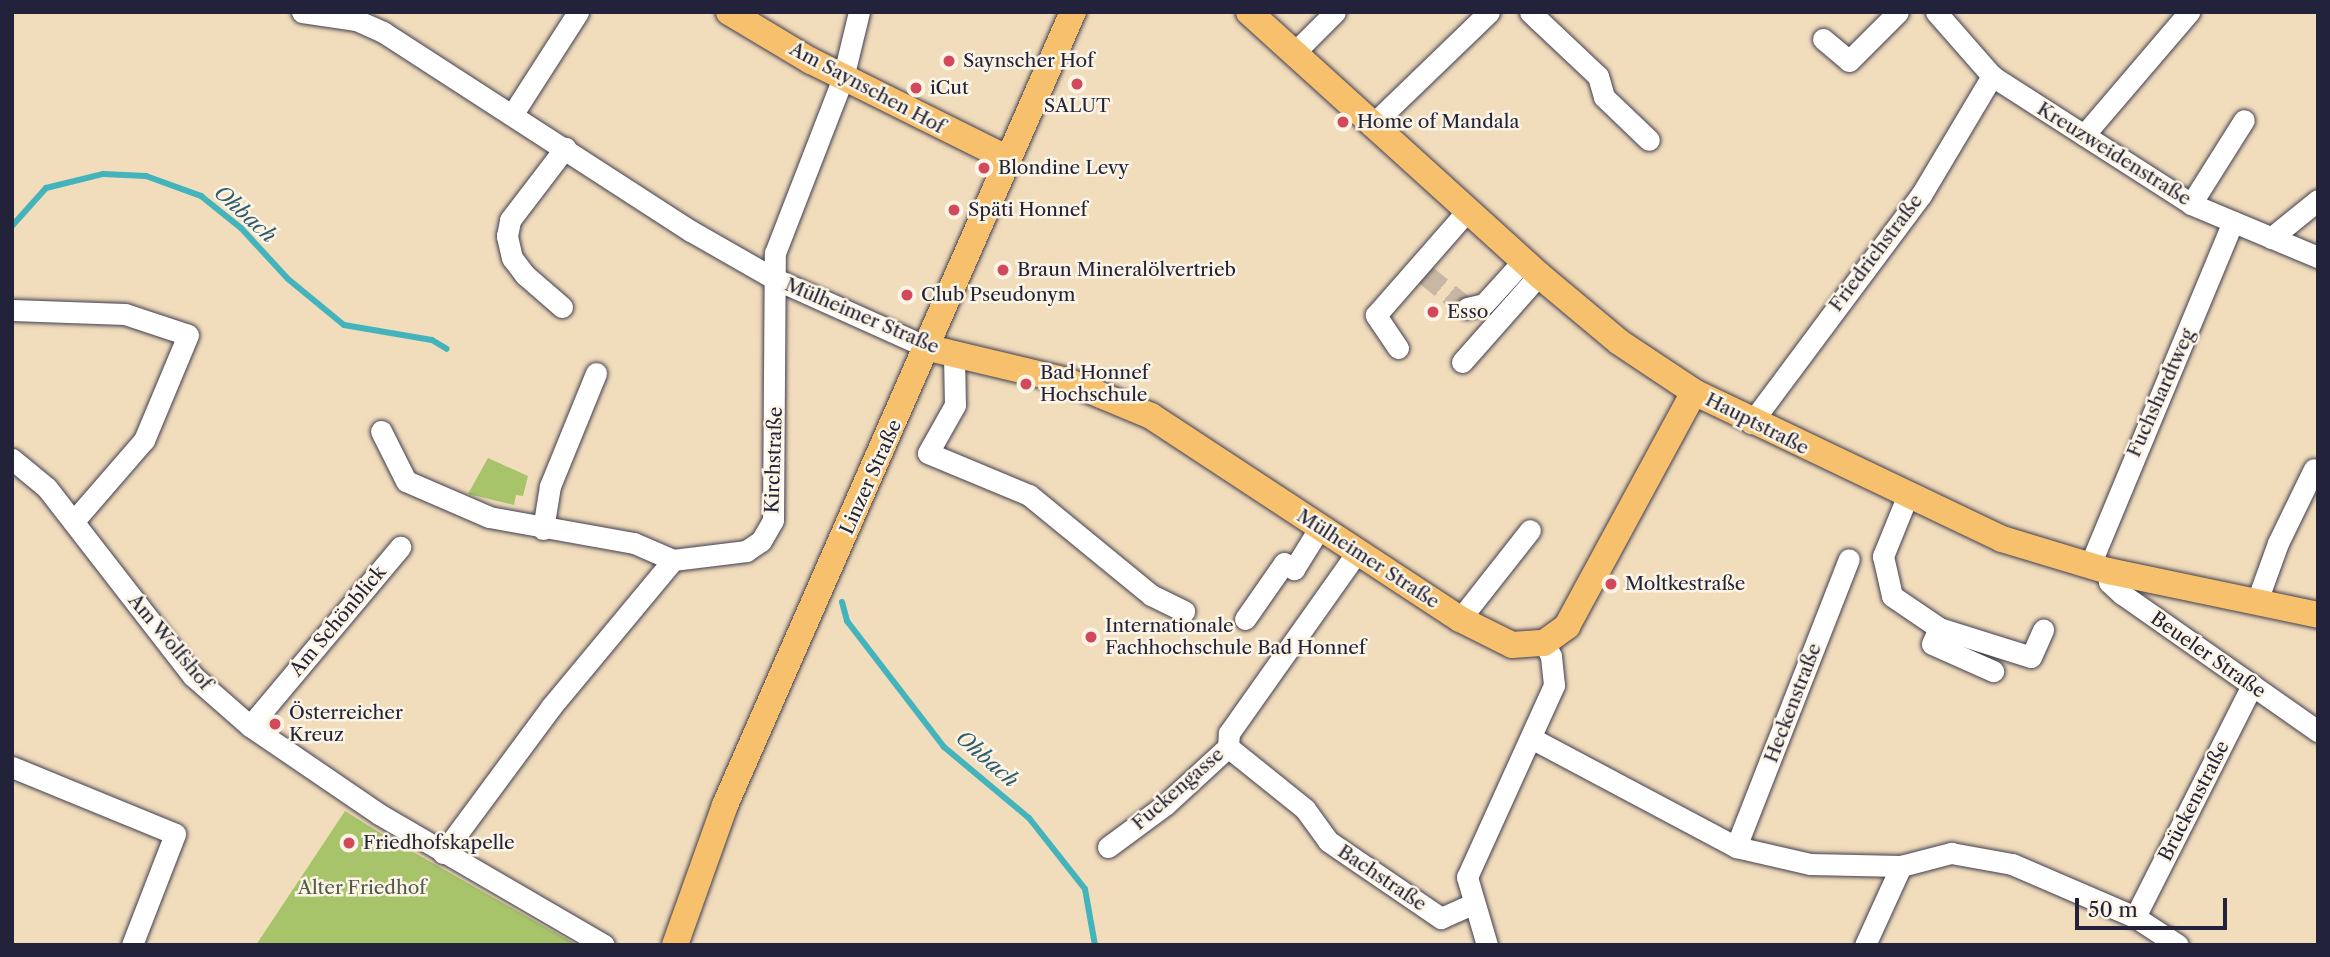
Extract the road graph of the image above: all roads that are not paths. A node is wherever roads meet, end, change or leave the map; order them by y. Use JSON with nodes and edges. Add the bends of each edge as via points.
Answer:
{"nodes":[{"id":1,"x":302,"y":12,"type":"edge"},
{"id":2,"x":578,"y":12,"type":"edge"},
{"id":3,"x":729,"y":12,"type":"edge"},
{"id":4,"x":859,"y":12,"type":"edge"},
{"id":5,"x":1073,"y":12,"type":"edge"},
{"id":6,"x":1249,"y":12,"type":"edge"},
{"id":7,"x":1335,"y":12,"type":"edge"},
{"id":8,"x":1489,"y":12,"type":"edge"},
{"id":9,"x":1530,"y":12,"type":"edge"},
{"id":10,"x":1898,"y":12,"type":"edge"},
{"id":11,"x":1936,"y":12,"type":"edge"},
{"id":12,"x":2189,"y":12,"type":"edge"},
{"id":13,"x":1823,"y":39,"type":"dead end"},
{"id":14,"x":1296,"y":51,"type":"junction"},
{"id":15,"x":1992,"y":76,"type":"junction"},
{"id":16,"x":843,"y":78,"type":"junction"},
{"id":17,"x":512,"y":115,"type":"junction"},
{"id":18,"x":2244,"y":120,"type":"dead end"},
{"id":19,"x":1371,"y":125,"type":"junction"},
{"id":20,"x":2084,"y":135,"type":"junction"},
{"id":21,"x":1649,"y":140,"type":"dead end"},
{"id":22,"x":565,"y":148,"type":"junction"},
{"id":23,"x":1008,"y":159,"type":"junction"},
{"id":24,"x":2318,"y":200,"type":"edge"},
{"id":25,"x":2191,"y":204,"type":"junction"},
{"id":26,"x":1467,"y":211,"type":"junction"},
{"id":27,"x":2233,"y":222,"type":"junction"},
{"id":28,"x":2271,"y":238,"type":"junction"},
{"id":29,"x":2318,"y":257,"type":"edge"},
{"id":30,"x":1531,"y":268,"type":"junction"},
{"id":31,"x":773,"y":278,"type":"junction"},
{"id":32,"x":562,"y":307,"type":"dead end"},
{"id":33,"x":1466,"y":308,"type":"dead end"},
{"id":34,"x":12,"y":310,"type":"edge"},
{"id":35,"x":1398,"y":348,"type":"dead end"},
{"id":36,"x":941,"y":351,"type":"junction"},
{"id":37,"x":1462,"y":362,"type":"dead end"},
{"id":38,"x":596,"y":373,"type":"dead end"},
{"id":39,"x":1694,"y":392,"type":"junction"},
{"id":40,"x":1751,"y":423,"type":"junction"},
{"id":41,"x":380,"y":431,"type":"dead end"},
{"id":42,"x":12,"y":459,"type":"edge"},
{"id":43,"x":2314,"y":468,"type":"dead end"},
{"id":44,"x":1907,"y":498,"type":"junction"},
{"id":45,"x":73,"y":522,"type":"junction"},
{"id":46,"x":1320,"y":527,"type":"junction"},
{"id":47,"x":543,"y":530,"type":"junction"},
{"id":48,"x":1530,"y":530,"type":"dead end"},
{"id":49,"x":400,"y":547,"type":"dead end"},
{"id":50,"x":1357,"y":552,"type":"junction"},
{"id":51,"x":1849,"y":559,"type":"dead end"},
{"id":52,"x":673,"y":561,"type":"junction"},
{"id":53,"x":2099,"y":568,"type":"junction"},
{"id":54,"x":2257,"y":601,"type":"junction"},
{"id":55,"x":1184,"y":611,"type":"dead end"},
{"id":56,"x":2318,"y":615,"type":"edge"},
{"id":57,"x":1460,"y":619,"type":"junction"},
{"id":58,"x":1245,"y":620,"type":"dead end"},
{"id":59,"x":1939,"y":628,"type":"junction"},
{"id":60,"x":2043,"y":630,"type":"dead end"},
{"id":61,"x":1545,"y":643,"type":"junction"},
{"id":62,"x":1993,"y":671,"type":"dead end"},
{"id":63,"x":2252,"y":685,"type":"junction"},
{"id":64,"x":250,"y":726,"type":"junction"},
{"id":65,"x":2318,"y":731,"type":"edge"},
{"id":66,"x":1531,"y":738,"type":"junction"},
{"id":67,"x":1228,"y":747,"type":"junction"},
{"id":68,"x":12,"y":767,"type":"edge"},
{"id":69,"x":1108,"y":847,"type":"dead end"},
{"id":70,"x":1736,"y":847,"type":"junction"},
{"id":71,"x":443,"y":853,"type":"junction"},
{"id":72,"x":1901,"y":866,"type":"junction"},
{"id":73,"x":1473,"y":904,"type":"junction"},
{"id":74,"x":2135,"y":917,"type":"junction"},
{"id":75,"x":132,"y":945,"type":"edge"},
{"id":76,"x":604,"y":945,"type":"edge"},
{"id":77,"x":675,"y":945,"type":"edge"},
{"id":78,"x":1487,"y":945,"type":"edge"},
{"id":79,"x":1865,"y":945,"type":"edge"},
{"id":80,"x":2178,"y":945,"type":"edge"}],
"edges":[{"from":1,"to":17,"type":"street","name":"Mülheimer Straße","via":[[356,20],[383,32]]},
{"from":2,"to":17,"type":"street"},
{"from":3,"to":16,"type":"main road","name":"Am Saynschen Hof"},
{"from":4,"to":16,"type":"street","name":"Kirchstraße"},
{"from":5,"to":23,"type":"main road","name":"Linzer Straße"},
{"from":6,"to":14,"type":"main road","name":"Hauptstraße"},
{"from":7,"to":14,"type":"street"},
{"from":8,"to":19,"type":"street"},
{"from":9,"to":21,"type":"street","via":[[1598,76],[1604,97]]},
{"from":10,"to":13,"type":"street","via":[[1849,61]]},
{"from":11,"to":15,"type":"street","name":"Kreuzweidenstraße"},
{"from":12,"to":20,"type":"street"},
{"from":14,"to":19,"type":"main road","name":"Hauptstraße"},
{"from":15,"to":20,"type":"street","name":"Kreuzweidenstraße"},
{"from":15,"to":40,"type":"street","name":"Friedrichstraße","via":[[1921,195]]},
{"from":16,"to":23,"type":"main road","name":"Am Saynschen Hof"},
{"from":16,"to":31,"type":"street","name":"Kirchstraße","via":[[775,253]]},
{"from":17,"to":22,"type":"street","name":"Mülheimer Straße"},
{"from":18,"to":25,"type":"street"},
{"from":19,"to":26,"type":"main road","name":"Hauptstraße"},
{"from":20,"to":25,"type":"street","name":"Kreuzweidenstraße"},
{"from":22,"to":31,"type":"street","name":"Mülheimer Straße","via":[[691,232]]},
{"from":22,"to":32,"type":"street","via":[[510,220],[507,236],[512,258],[524,275]]},
{"from":23,"to":36,"type":"main road","name":"Linzer Straße"},
{"from":24,"to":28,"type":"street"},
{"from":25,"to":27,"type":"street","name":"Kreuzweidenstraße"},
{"from":26,"to":30,"type":"main road","name":"Hauptstraße"},
{"from":26,"to":35,"type":"street","via":[[1421,271],[1376,315]]},
{"from":27,"to":28,"type":"street","name":"Kreuzweidenstraße"},
{"from":27,"to":53,"type":"street","name":"Fuchshardtweg"},
{"from":28,"to":29,"type":"street","name":"Kreuzweidenstraße"},
{"from":30,"to":33,"type":"street","via":[[1485,304]]},
{"from":30,"to":37,"type":"street"},
{"from":30,"to":39,"type":"main road","name":"Hauptstraße","via":[[1619,342]]},
{"from":31,"to":36,"type":"street","name":"Mülheimer Straße"},
{"from":31,"to":52,"type":"street","name":"Kirchstraße","via":[[773,520],[761,541],[746,551]]},
{"from":34,"to":45,"type":"street","via":[[125,314],[188,335],[144,440]]},
{"from":36,"to":46,"type":"main road","name":"Mülheimer Straße","via":[[1067,381],[1151,416]]},
{"from":36,"to":55,"type":"street","via":[[955,405],[929,453],[1029,495],[1151,594]]},
{"from":36,"to":77,"type":"main road","name":"Linzer Straße","via":[[725,805]]},
{"from":38,"to":47,"type":"street","via":[[550,486]]},
{"from":39,"to":40,"type":"main road","name":"Hauptstraße"},
{"from":39,"to":61,"type":"main road","via":[[1576,614]]},
{"from":40,"to":44,"type":"main road","name":"Hauptstraße"},
{"from":41,"to":47,"type":"street","via":[[407,481],[489,517]]},
{"from":42,"to":45,"type":"street","name":"Am Wolfshof","via":[[47,488]]},
{"from":43,"to":54,"type":"street","via":[[2278,543]]},
{"from":44,"to":53,"type":"main road","name":"Hauptstraße","via":[[2001,539]]},
{"from":44,"to":59,"type":"street","via":[[1883,556],[1892,596]]},
{"from":45,"to":64,"type":"street","name":"Am Wolfshof","via":[[192,676]]},
{"from":46,"to":50,"type":"main road","name":"Mülheimer Straße"},
{"from":46,"to":58,"type":"street","via":[[1294,569],[1284,562]]},
{"from":47,"to":52,"type":"street","via":[[634,543]]},
{"from":48,"to":57,"type":"street"},
{"from":49,"to":64,"type":"street","name":"Am Schönblick"},
{"from":50,"to":57,"type":"main road","name":"Mülheimer Straße"},
{"from":50,"to":67,"type":"street","name":"Fuckengasse","via":[[1229,733]]},
{"from":51,"to":70,"type":"street","name":"Heckenstraße"},
{"from":52,"to":71,"type":"street","via":[[559,698]]},
{"from":53,"to":54,"type":"main road","name":"Hauptstraße"},
{"from":53,"to":63,"type":"street","name":"Beueler Straße","via":[[2122,594]]},
{"from":54,"to":56,"type":"main road","name":"Hauptstraße"},
{"from":57,"to":61,"type":"main road","name":"Mülheimer Straße","via":[[1501,643]]},
{"from":59,"to":60,"type":"street","via":[[2031,657]]},
{"from":59,"to":62,"type":"street","via":[[1932,644]]},
{"from":61,"to":66,"type":"street","via":[[1554,685]]},
{"from":63,"to":65,"type":"street","name":"Beueler Straße"},
{"from":63,"to":74,"type":"street","name":"Brückenstraße"},
{"from":64,"to":71,"type":"street","name":"Am Wolfshof"},
{"from":66,"to":70,"type":"street"},
{"from":66,"to":73,"type":"street","via":[[1466,877]]},
{"from":67,"to":69,"type":"street","name":"Fuckengasse","via":[[1165,805]]},
{"from":67,"to":73,"type":"street","name":"Bachstraße","via":[[1234,757],[1305,810],[1328,841],[1441,918]]},
{"from":68,"to":75,"type":"street","via":[[175,834]]},
{"from":70,"to":72,"type":"street","via":[[1810,864]]},
{"from":71,"to":76,"type":"street","name":"Am Wolfshof"},
{"from":72,"to":74,"type":"street","via":[[1951,853],[2012,864]]},
{"from":72,"to":79,"type":"street"},
{"from":73,"to":78,"type":"street"},
{"from":74,"to":80,"type":"street"}]}
